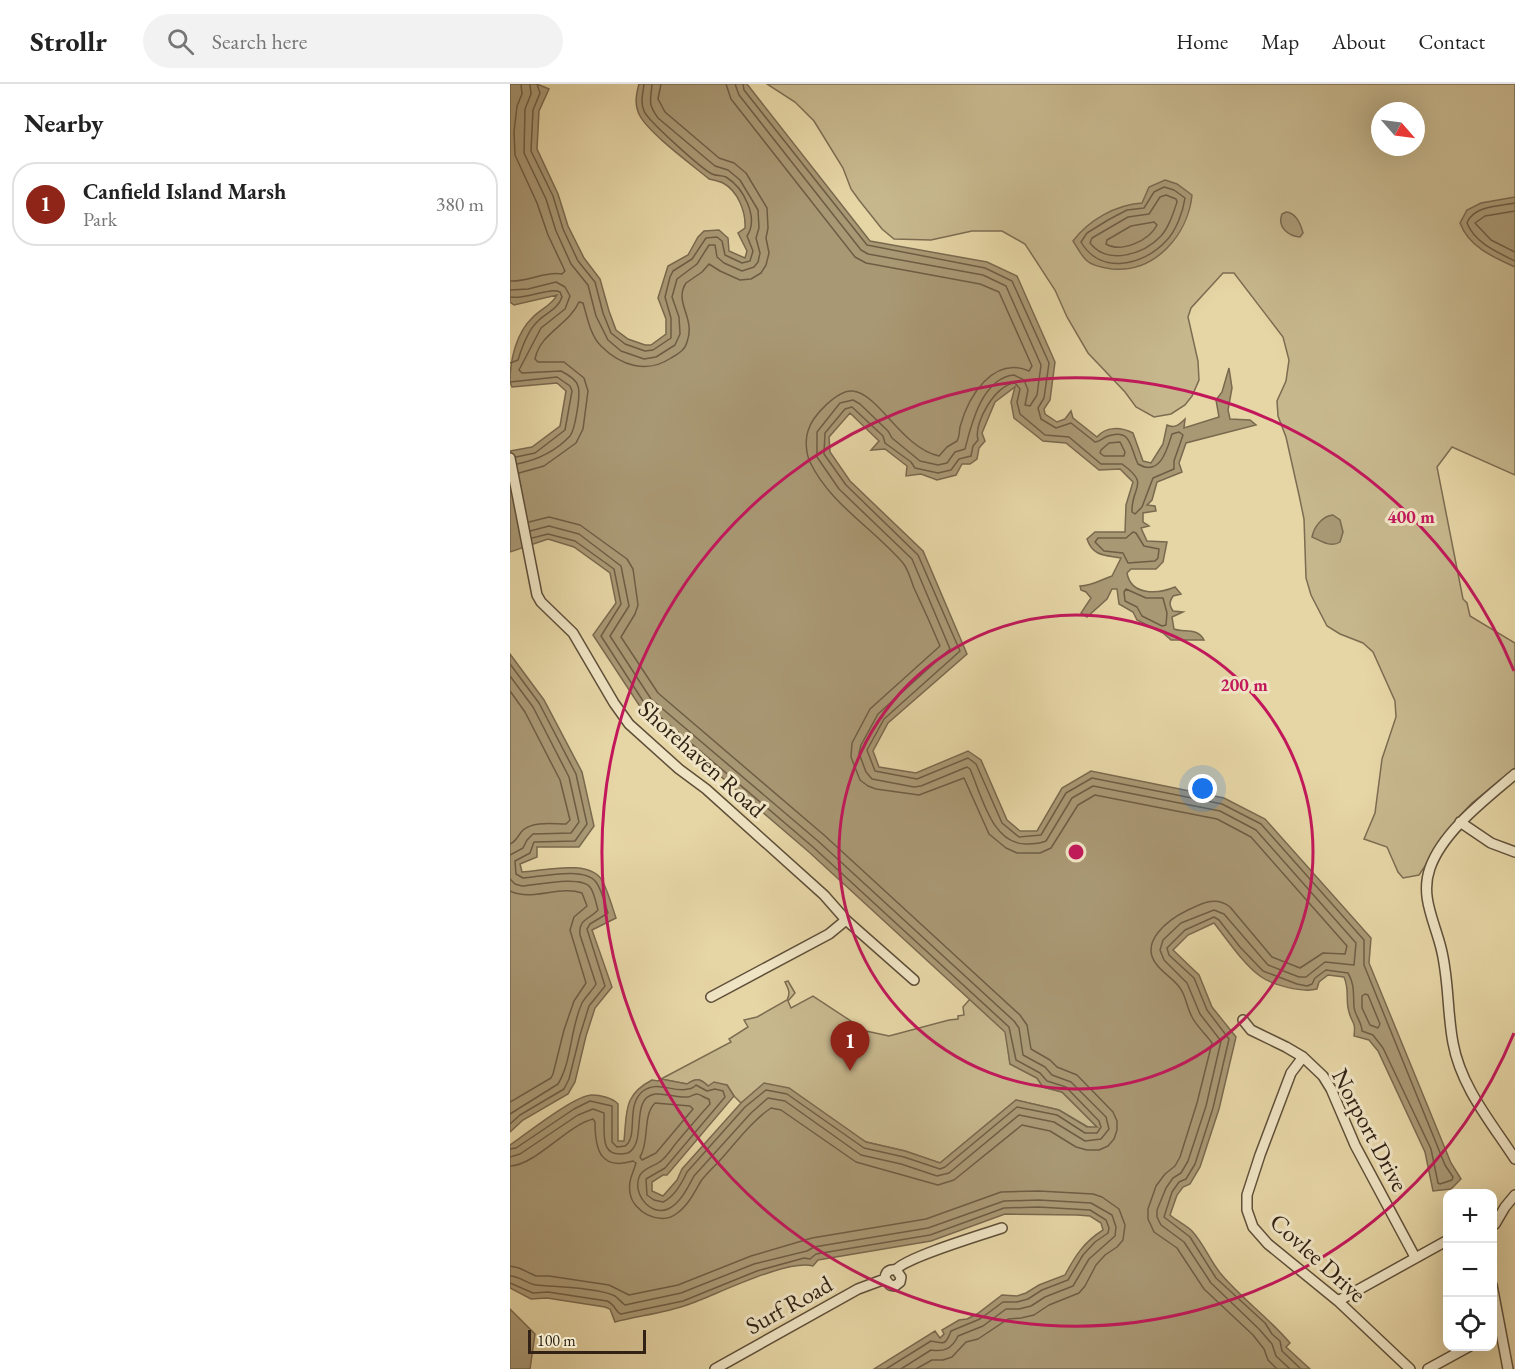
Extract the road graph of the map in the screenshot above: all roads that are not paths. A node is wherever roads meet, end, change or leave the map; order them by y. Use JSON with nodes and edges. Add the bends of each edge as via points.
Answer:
{"nodes":[{"id":1,"x":510,"y":458,"type":"edge"},
{"id":2,"x":1515,"y":774,"type":"edge"},
{"id":3,"x":1460,"y":822,"type":"junction"},
{"id":4,"x":1515,"y":852,"type":"edge"},
{"id":5,"x":846,"y":920,"type":"junction"},
{"id":6,"x":914,"y":980,"type":"dead end"},
{"id":7,"x":711,"y":997,"type":"dead end"},
{"id":8,"x":1243,"y":1020,"type":"dead end"},
{"id":9,"x":1303,"y":1057,"type":"junction"},
{"id":10,"x":1515,"y":1159,"type":"edge"},
{"id":11,"x":1515,"y":1195,"type":"edge"},
{"id":12,"x":1497,"y":1219,"type":"edge"},
{"id":13,"x":1002,"y":1228,"type":"dead end"},
{"id":14,"x":1443,"y":1242,"type":"edge"},
{"id":15,"x":1414,"y":1257,"type":"junction"},
{"id":16,"x":896,"y":1270,"type":"junction"},
{"id":17,"x":885,"y":1279,"type":"junction"},
{"id":18,"x":1338,"y":1301,"type":"junction"},
{"id":19,"x":1497,"y":1334,"type":"edge"},
{"id":20,"x":1462,"y":1351,"type":"edge"},
{"id":21,"x":715,"y":1369,"type":"edge"},
{"id":22,"x":1410,"y":1369,"type":"edge"},
{"id":23,"x":1428,"y":1369,"type":"edge"},
{"id":24,"x":1508,"y":1369,"type":"edge"}],
"edges":[{"from":1,"to":5,"type":"street","name":"Shorehaven Road","via":[[539,599],[573,633],[629,724],[825,895]]},
{"from":2,"to":3,"type":"street"},
{"from":3,"to":4,"type":"street","via":[[1491,843]]},
{"from":3,"to":10,"type":"street","via":[[1434,860],[1427,878],[1426,897],[1444,964],[1459,1067]]},
{"from":5,"to":6,"type":"street","name":"Shorehaven Road"},
{"from":5,"to":7,"type":"street","via":[[830,934]]},
{"from":8,"to":9,"type":"street","name":"Norport Drive","via":[[1251,1030]]},
{"from":9,"to":15,"type":"street","name":"Norport Drive","via":[[1331,1089],[1355,1145]]},
{"from":9,"to":18,"type":"street","name":"Covlee Drive","via":[[1291,1073],[1260,1155],[1247,1195],[1247,1210],[1252,1227],[1268,1244]]},
{"from":11,"to":12,"type":"street"},
{"from":13,"to":16,"type":"street","name":"Surf Road","via":[[916,1258]]},
{"from":14,"to":15,"type":"street"},
{"from":15,"to":18,"type":"street"},
{"from":16,"to":17,"type":"street","name":"Surf Road","via":[[888,1271]]},
{"from":16,"to":17,"type":"street","name":"Surf Road","via":[[901,1277],[898,1284],[890,1286]]},
{"from":17,"to":21,"type":"street","name":"Surf Road","via":[[858,1288]]},
{"from":18,"to":22,"type":"street","name":"Covlee Drive"},
{"from":19,"to":24,"type":"street"},
{"from":20,"to":23,"type":"street"}]}
